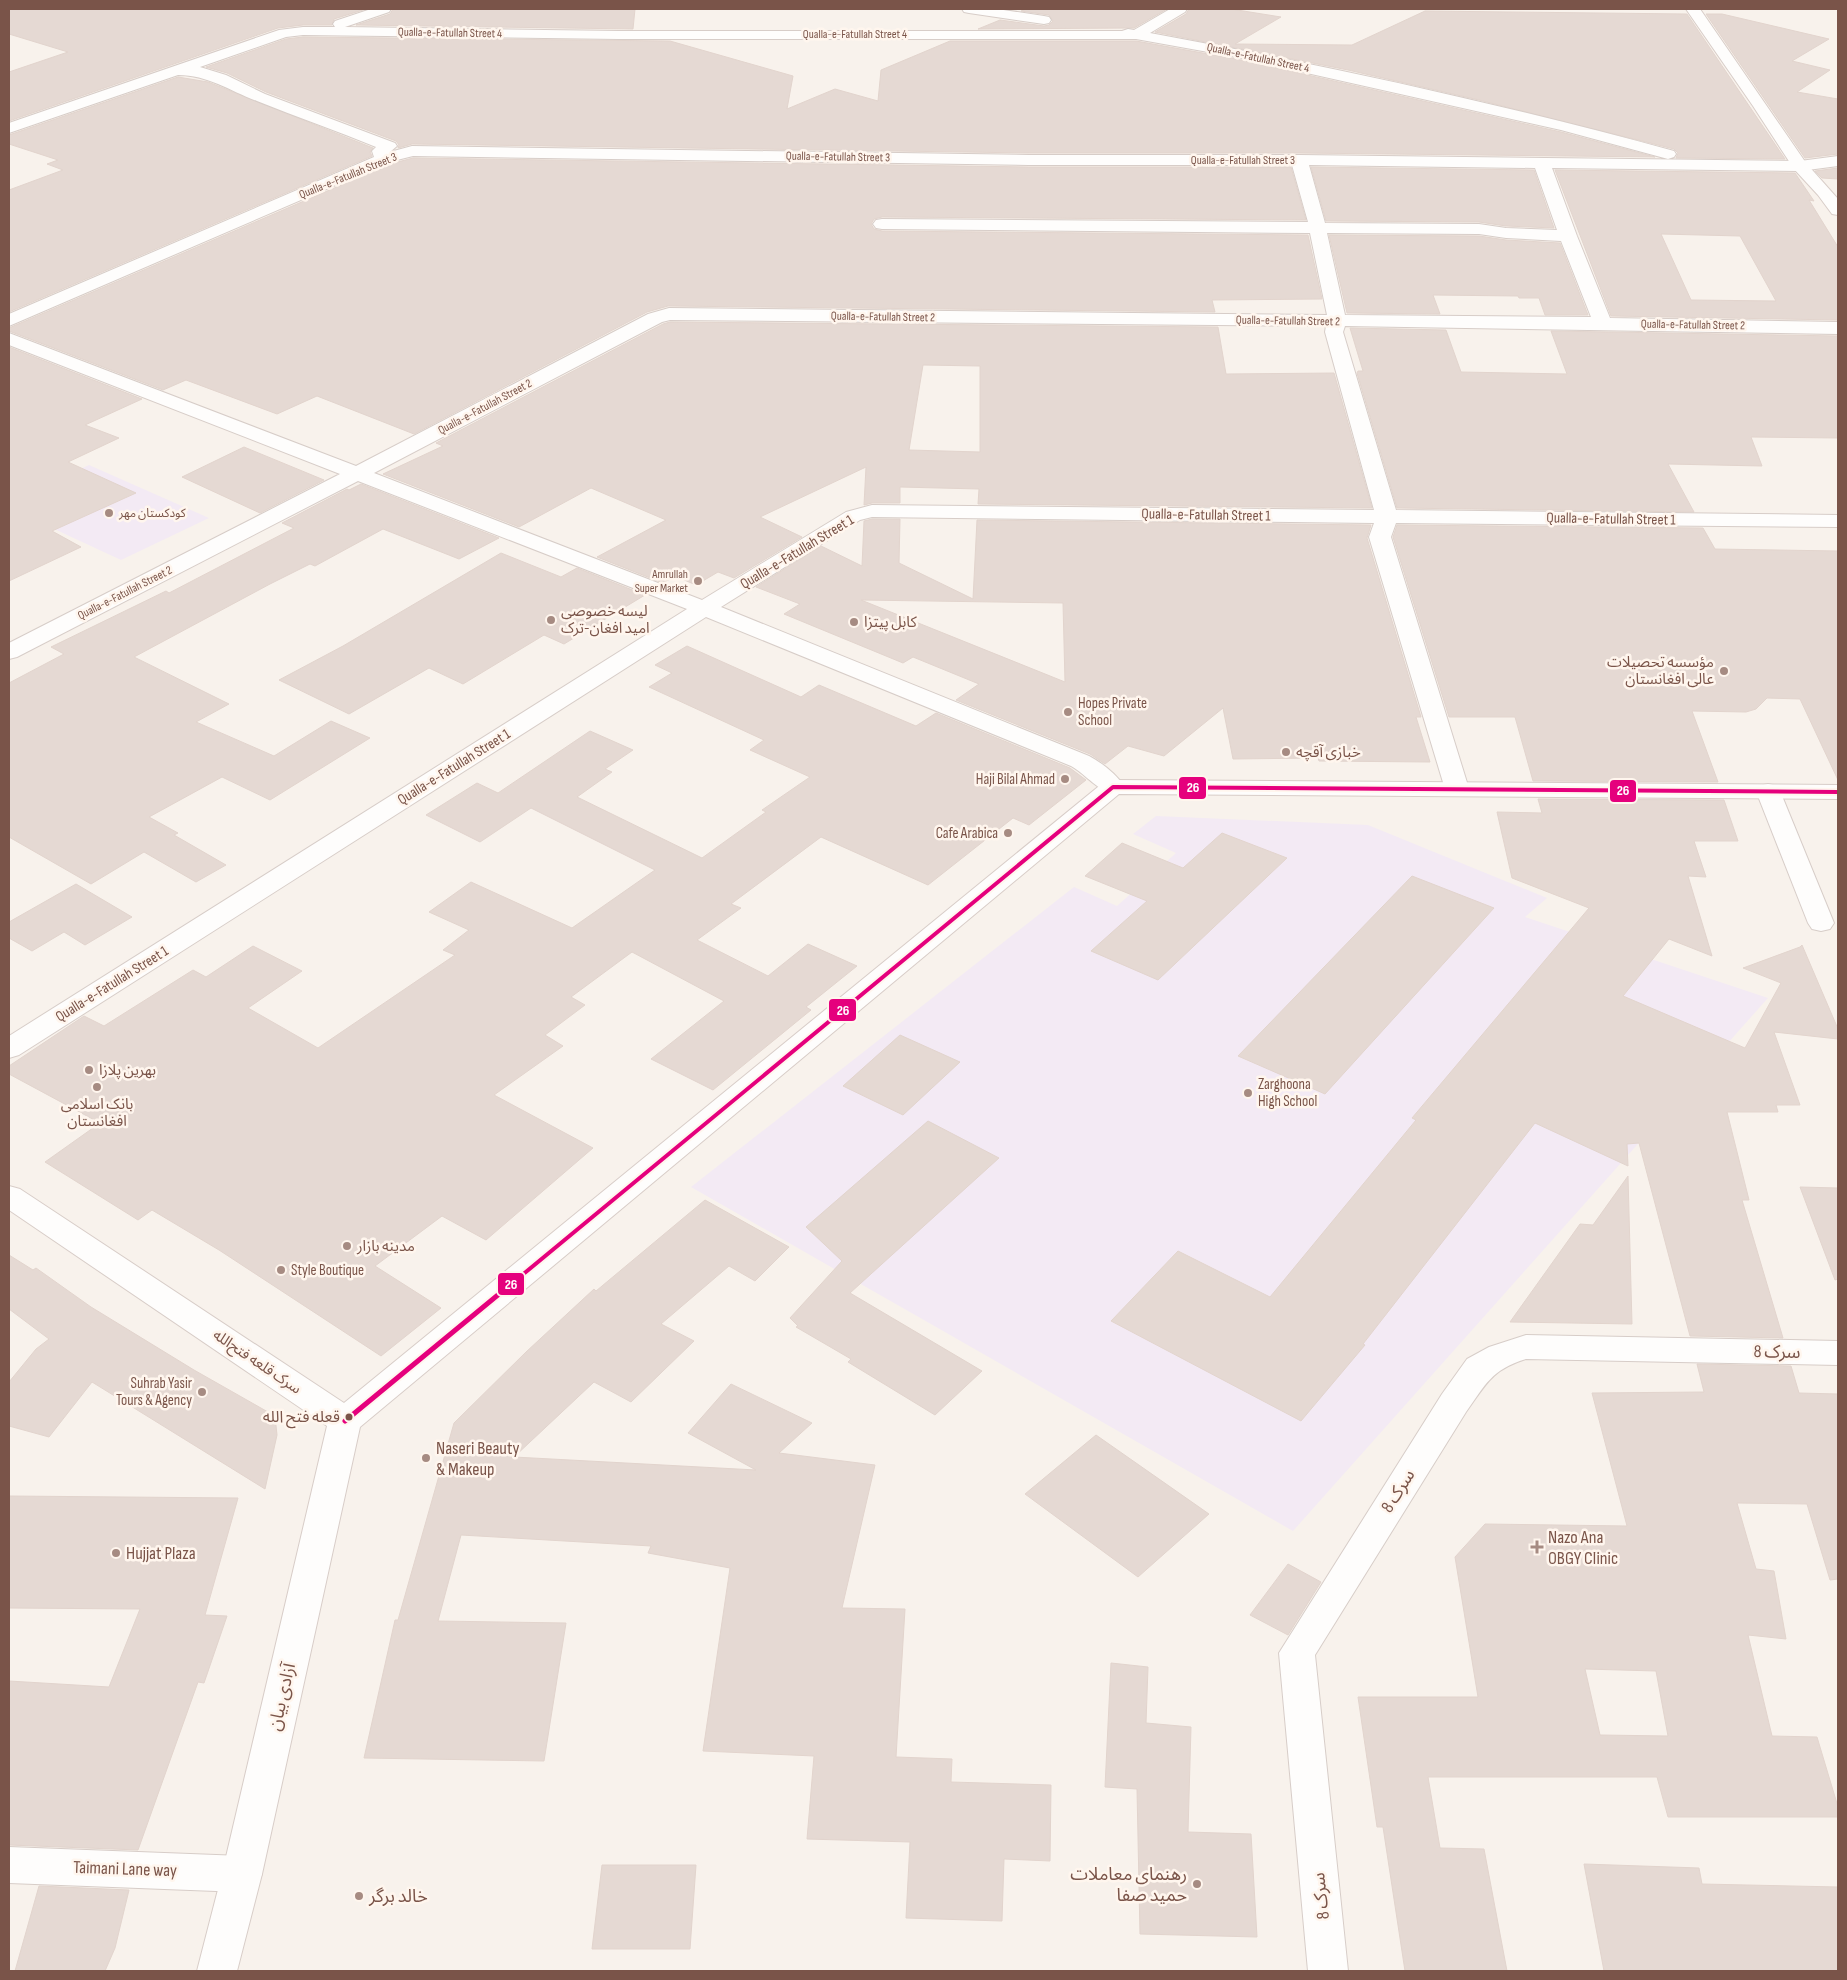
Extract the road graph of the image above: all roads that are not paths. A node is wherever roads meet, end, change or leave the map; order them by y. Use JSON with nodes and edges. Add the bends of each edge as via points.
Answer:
{"nodes":[{"id":1,"x":384,"y":9,"type":"edge"},
{"id":2,"x":974,"y":9,"type":"edge"},
{"id":3,"x":1180,"y":9,"type":"edge"},
{"id":4,"x":1693,"y":9,"type":"edge"},
{"id":5,"x":316,"y":31,"type":"junction"},
{"id":6,"x":1136,"y":35,"type":"junction"},
{"id":7,"x":174,"y":70,"type":"junction"},
{"id":8,"x":9,"y":128,"type":"edge"},
{"id":9,"x":383,"y":159,"type":"junction"},
{"id":10,"x":1299,"y":160,"type":"junction"},
{"id":11,"x":1838,"y":161,"type":"edge"},
{"id":12,"x":1542,"y":163,"type":"junction"},
{"id":13,"x":1703,"y":165,"type":"junction"},
{"id":14,"x":1800,"y":166,"type":"junction"},
{"id":15,"x":1831,"y":193,"type":"edge"},
{"id":16,"x":1838,"y":210,"type":"edge"},
{"id":17,"x":882,"y":224,"type":"dead end"},
{"id":18,"x":1318,"y":229,"type":"junction"},
{"id":19,"x":1568,"y":236,"type":"junction"},
{"id":20,"x":9,"y":321,"type":"edge"},
{"id":21,"x":1337,"y":321,"type":"junction"},
{"id":22,"x":1604,"y":323,"type":"junction"},
{"id":23,"x":1838,"y":328,"type":"edge"},
{"id":24,"x":9,"y":339,"type":"edge"},
{"id":25,"x":357,"y":474,"type":"junction"},
{"id":26,"x":1387,"y":517,"type":"junction"},
{"id":27,"x":1838,"y":521,"type":"edge"},
{"id":28,"x":704,"y":608,"type":"junction"},
{"id":29,"x":9,"y":652,"type":"edge"},
{"id":30,"x":1113,"y":787,"type":"junction"},
{"id":31,"x":1457,"y":789,"type":"junction"},
{"id":32,"x":1768,"y":791,"type":"junction"},
{"id":33,"x":1838,"y":792,"type":"edge"},
{"id":34,"x":1821,"y":923,"type":"dead end"},
{"id":35,"x":9,"y":1049,"type":"edge"},
{"id":36,"x":9,"y":1196,"type":"edge"},
{"id":37,"x":1838,"y":1353,"type":"edge"},
{"id":38,"x":345,"y":1421,"type":"junction"},
{"id":39,"x":9,"y":1865,"type":"edge"},
{"id":40,"x":242,"y":1874,"type":"junction"},
{"id":41,"x":217,"y":1971,"type":"edge"},
{"id":42,"x":1328,"y":1971,"type":"edge"}],
"edges":[{"from":1,"to":5,"type":"street"},
{"from":2,"to":6,"type":"street","via":[[1109,28]]},
{"from":3,"to":6,"type":"street"},
{"from":4,"to":14,"type":"street"},
{"from":5,"to":6,"type":"street","name":"Qualla-e-Fatullah Street 4","via":[[619,35]]},
{"from":5,"to":7,"type":"street","name":"Qualla-e-Fatullah Street 4","via":[[284,32]]},
{"from":6,"to":13,"type":"street","name":"Qualla-e-Fatullah Street 4","via":[[1236,52],[1554,124]]},
{"from":7,"to":8,"type":"street","name":"Qualla-e-Fatullah Street 4"},
{"from":7,"to":9,"type":"street","via":[[195,69],[208,73],[389,146],[380,152]]},
{"from":9,"to":10,"type":"street","name":"Qualla-e-Fatullah Street 3","via":[[412,151],[1029,160]]},
{"from":9,"to":20,"type":"street","name":"Qualla-e-Fatullah Street 3"},
{"from":10,"to":12,"type":"street","name":"Qualla-e-Fatullah Street 3"},
{"from":10,"to":18,"type":"street"},
{"from":11,"to":14,"type":"street"},
{"from":12,"to":13,"type":"street","name":"Qualla-e-Fatullah Street 3"},
{"from":12,"to":19,"type":"street"},
{"from":13,"to":14,"type":"street"},
{"from":14,"to":15,"type":"street"},
{"from":15,"to":16,"type":"street"},
{"from":17,"to":18,"type":"street"},
{"from":18,"to":19,"type":"street","via":[[1479,229]]},
{"from":18,"to":21,"type":"street"},
{"from":19,"to":22,"type":"street"},
{"from":21,"to":22,"type":"street","name":"Qualla-e-Fatullah Street 2"},
{"from":21,"to":25,"type":"street","name":"Qualla-e-Fatullah Street 2","via":[[669,314],[655,318]]},
{"from":21,"to":26,"type":"street","via":[[1334,332]]},
{"from":22,"to":23,"type":"street","name":"Qualla-e-Fatullah Street 2"},
{"from":24,"to":25,"type":"street"},
{"from":25,"to":28,"type":"street"},
{"from":25,"to":29,"type":"street","name":"Qualla-e-Fatullah Street 2"},
{"from":26,"to":27,"type":"street","name":"Qualla-e-Fatullah Street 1"},
{"from":26,"to":28,"type":"street","name":"Qualla-e-Fatullah Street 1","via":[[872,511],[853,516]]},
{"from":26,"to":31,"type":"street","via":[[1380,537]]},
{"from":28,"to":30,"type":"street","via":[[1080,761]]},
{"from":28,"to":35,"type":"street","name":"Qualla-e-Fatullah Street 1"},
{"from":30,"to":31,"type":"street"},
{"from":30,"to":38,"type":"street"},
{"from":31,"to":32,"type":"street"},
{"from":32,"to":33,"type":"street"},
{"from":32,"to":34,"type":"street"},
{"from":36,"to":38,"type":"street","name":"سرک قلعه فتح‌الله"},
{"from":37,"to":42,"type":"street","name":"سرک 8","via":[[1526,1347],[1500,1355],[1480,1368],[1454,1403],[1297,1653]]},
{"from":38,"to":40,"type":"street","name":"آزادی بیان"},
{"from":39,"to":40,"type":"street","name":"Taimani Lane way"},
{"from":40,"to":41,"type":"street","name":"آزادی بیان"}]}
